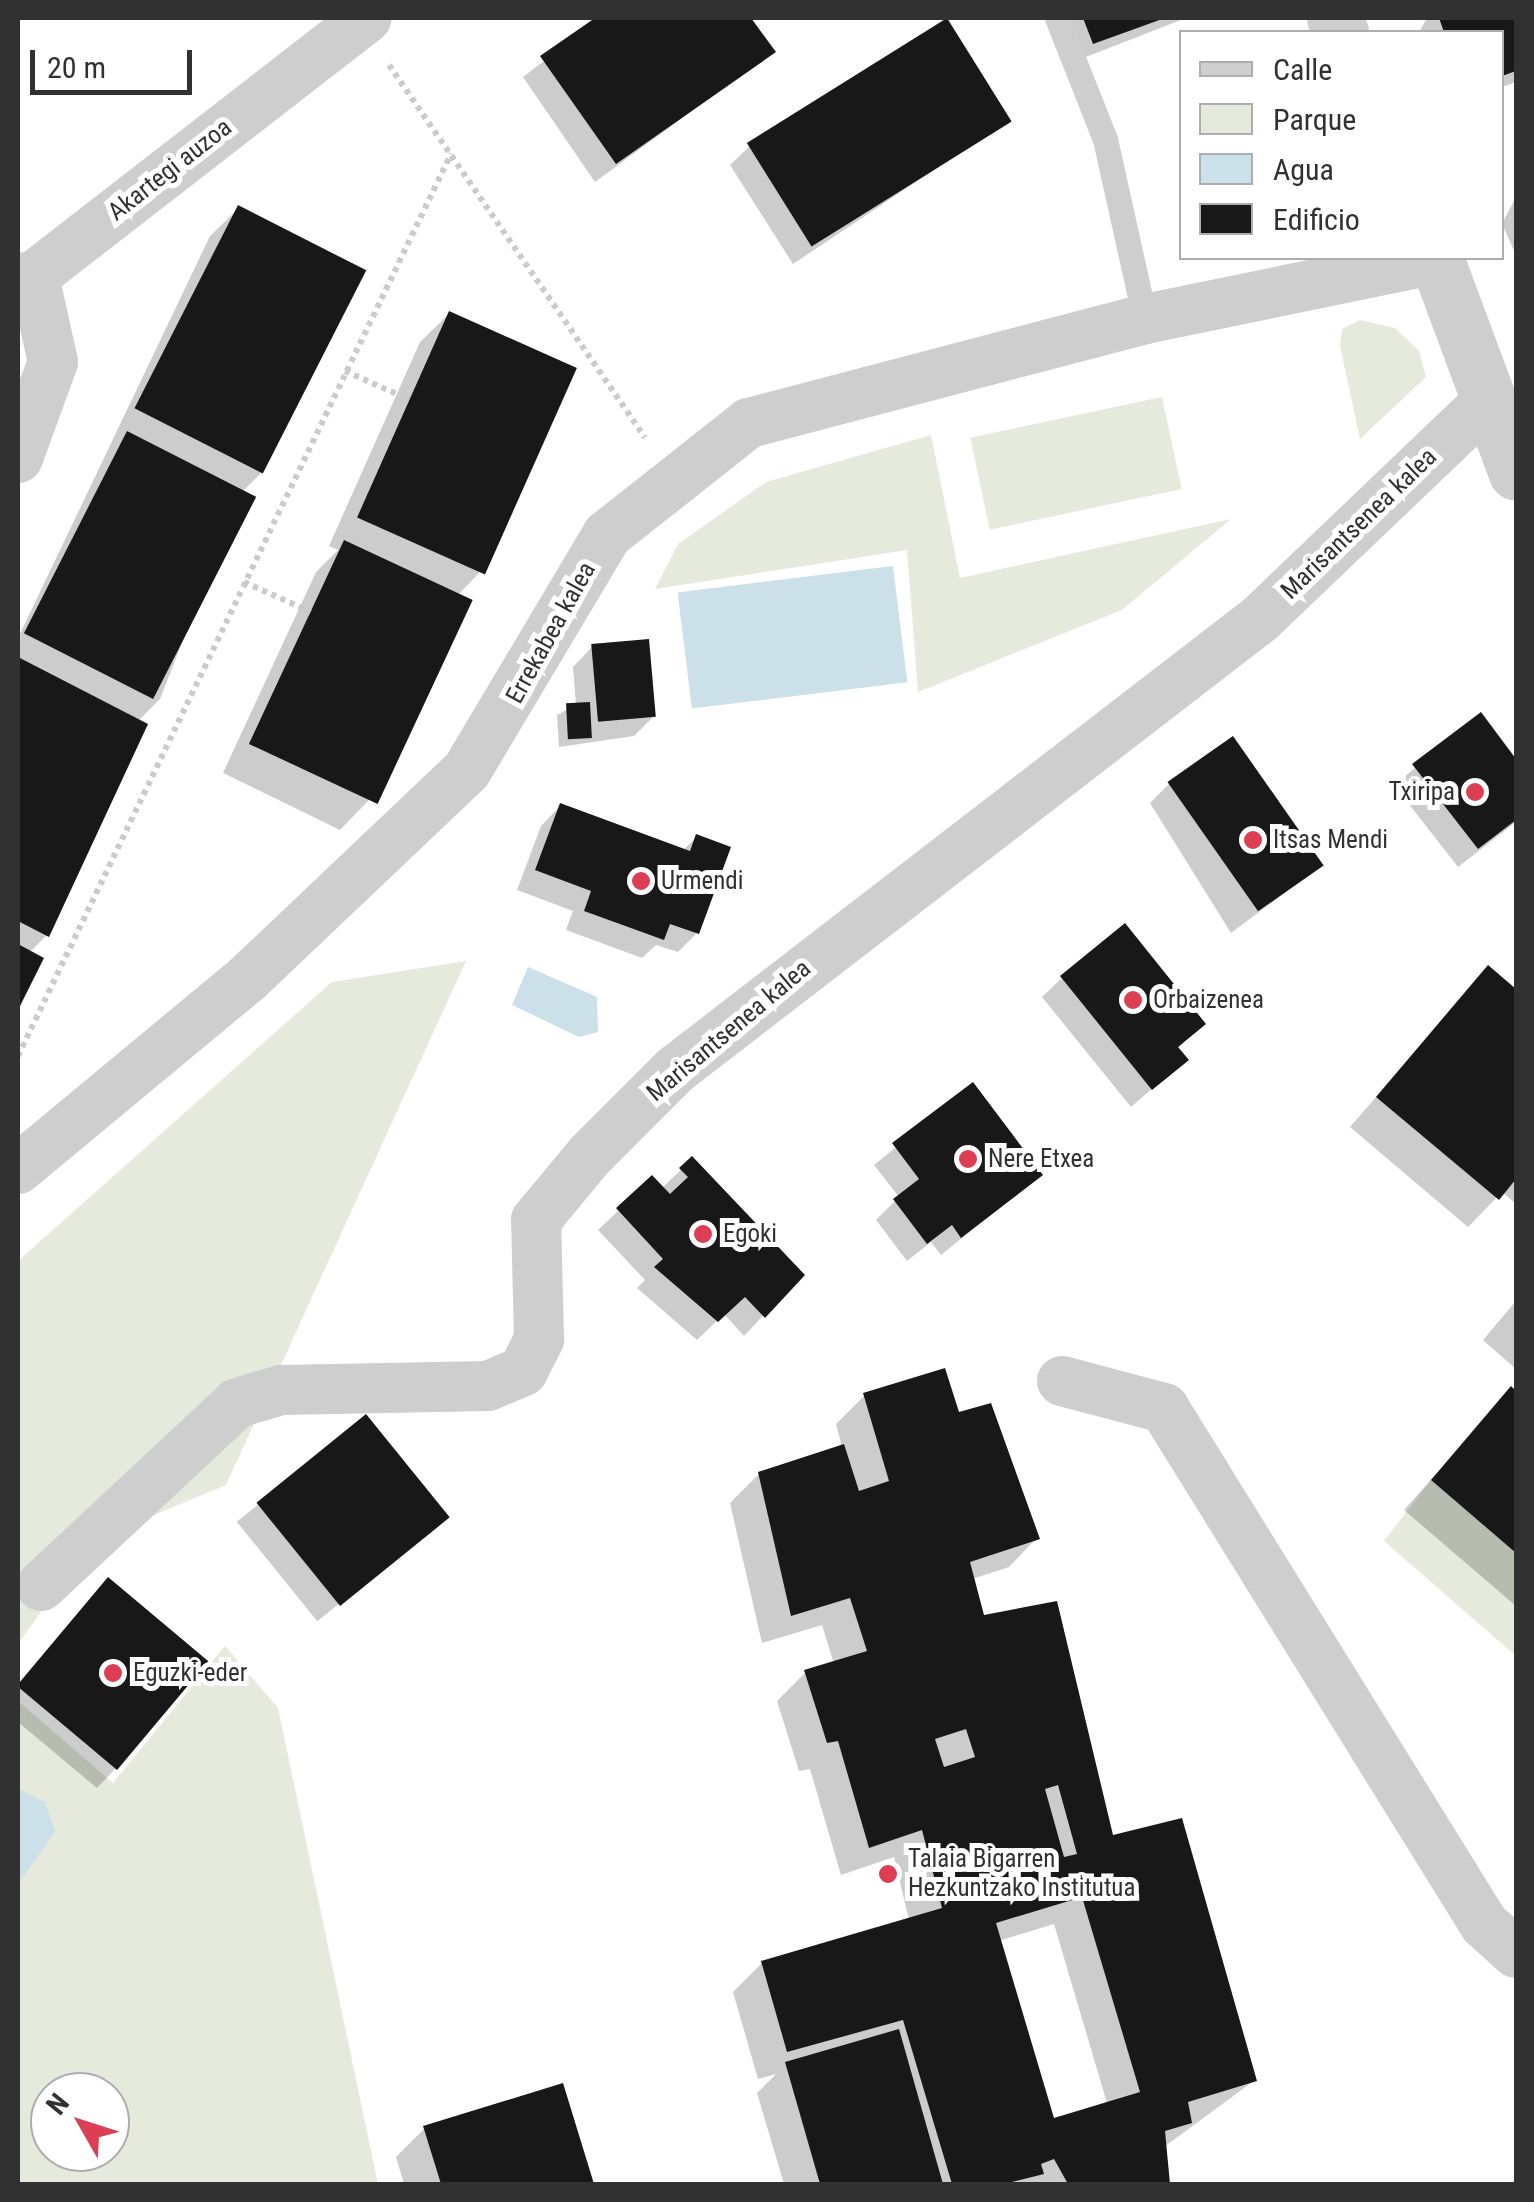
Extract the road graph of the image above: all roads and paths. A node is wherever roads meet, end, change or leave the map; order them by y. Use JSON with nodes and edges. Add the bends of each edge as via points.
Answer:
{"nodes":[{"id":1,"x":1057,"y":18,"type":"edge"},
{"id":2,"x":363,"y":20,"type":"edge"},
{"id":3,"x":451,"y":154,"type":"junction"},
{"id":4,"x":1427,"y":260,"type":"edge"},
{"id":5,"x":1438,"y":260,"type":"edge"},
{"id":6,"x":26,"y":277,"type":"edge"},
{"id":7,"x":1145,"y":319,"type":"junction"},
{"id":8,"x":345,"y":371,"type":"junction"},
{"id":9,"x":408,"y":399,"type":"dead end"},
{"id":10,"x":1488,"y":402,"type":"junction"},
{"id":11,"x":18,"y":458,"type":"edge"},
{"id":12,"x":1516,"y":473,"type":"edge"},
{"id":13,"x":672,"y":476,"type":"junction"},
{"id":14,"x":244,"y":582,"type":"junction"},
{"id":15,"x":311,"y":612,"type":"dead end"},
{"id":16,"x":18,"y":1056,"type":"edge"},
{"id":17,"x":18,"y":1169,"type":"edge"},
{"id":18,"x":1062,"y":1380,"type":"dead end"},
{"id":19,"x":42,"y":1586,"type":"dead end"},
{"id":20,"x":1516,"y":1953,"type":"edge"}],
"edges":[{"from":1,"to":7,"type":"lane","via":[[1105,139]]},
{"from":2,"to":3,"type":"path"},
{"from":2,"to":6,"type":"street","name":"Akartegi auzoa"},
{"from":3,"to":8,"type":"path"},
{"from":3,"to":13,"type":"path"},
{"from":4,"to":7,"type":"street","name":"Errekabea kalea"},
{"from":5,"to":10,"type":"street"},
{"from":6,"to":11,"type":"street","via":[[53,362]]},
{"from":7,"to":13,"type":"street","name":"Errekabea kalea","via":[[749,423]]},
{"from":8,"to":9,"type":"path"},
{"from":8,"to":14,"type":"path"},
{"from":10,"to":12,"type":"street"},
{"from":10,"to":19,"type":"street","name":"Marisantsenea kalea","via":[[1260,619],[675,1070],[590,1155],[536,1220],[539,1339],[522,1371],[488,1386],[282,1390],[236,1403]]},
{"from":13,"to":17,"type":"street","name":"Errekabea kalea","via":[[607,535],[467,770],[247,979]]},
{"from":14,"to":15,"type":"path"},
{"from":14,"to":16,"type":"path"},
{"from":18,"to":20,"type":"street","via":[[1164,1408],[1484,1924]]}]}
